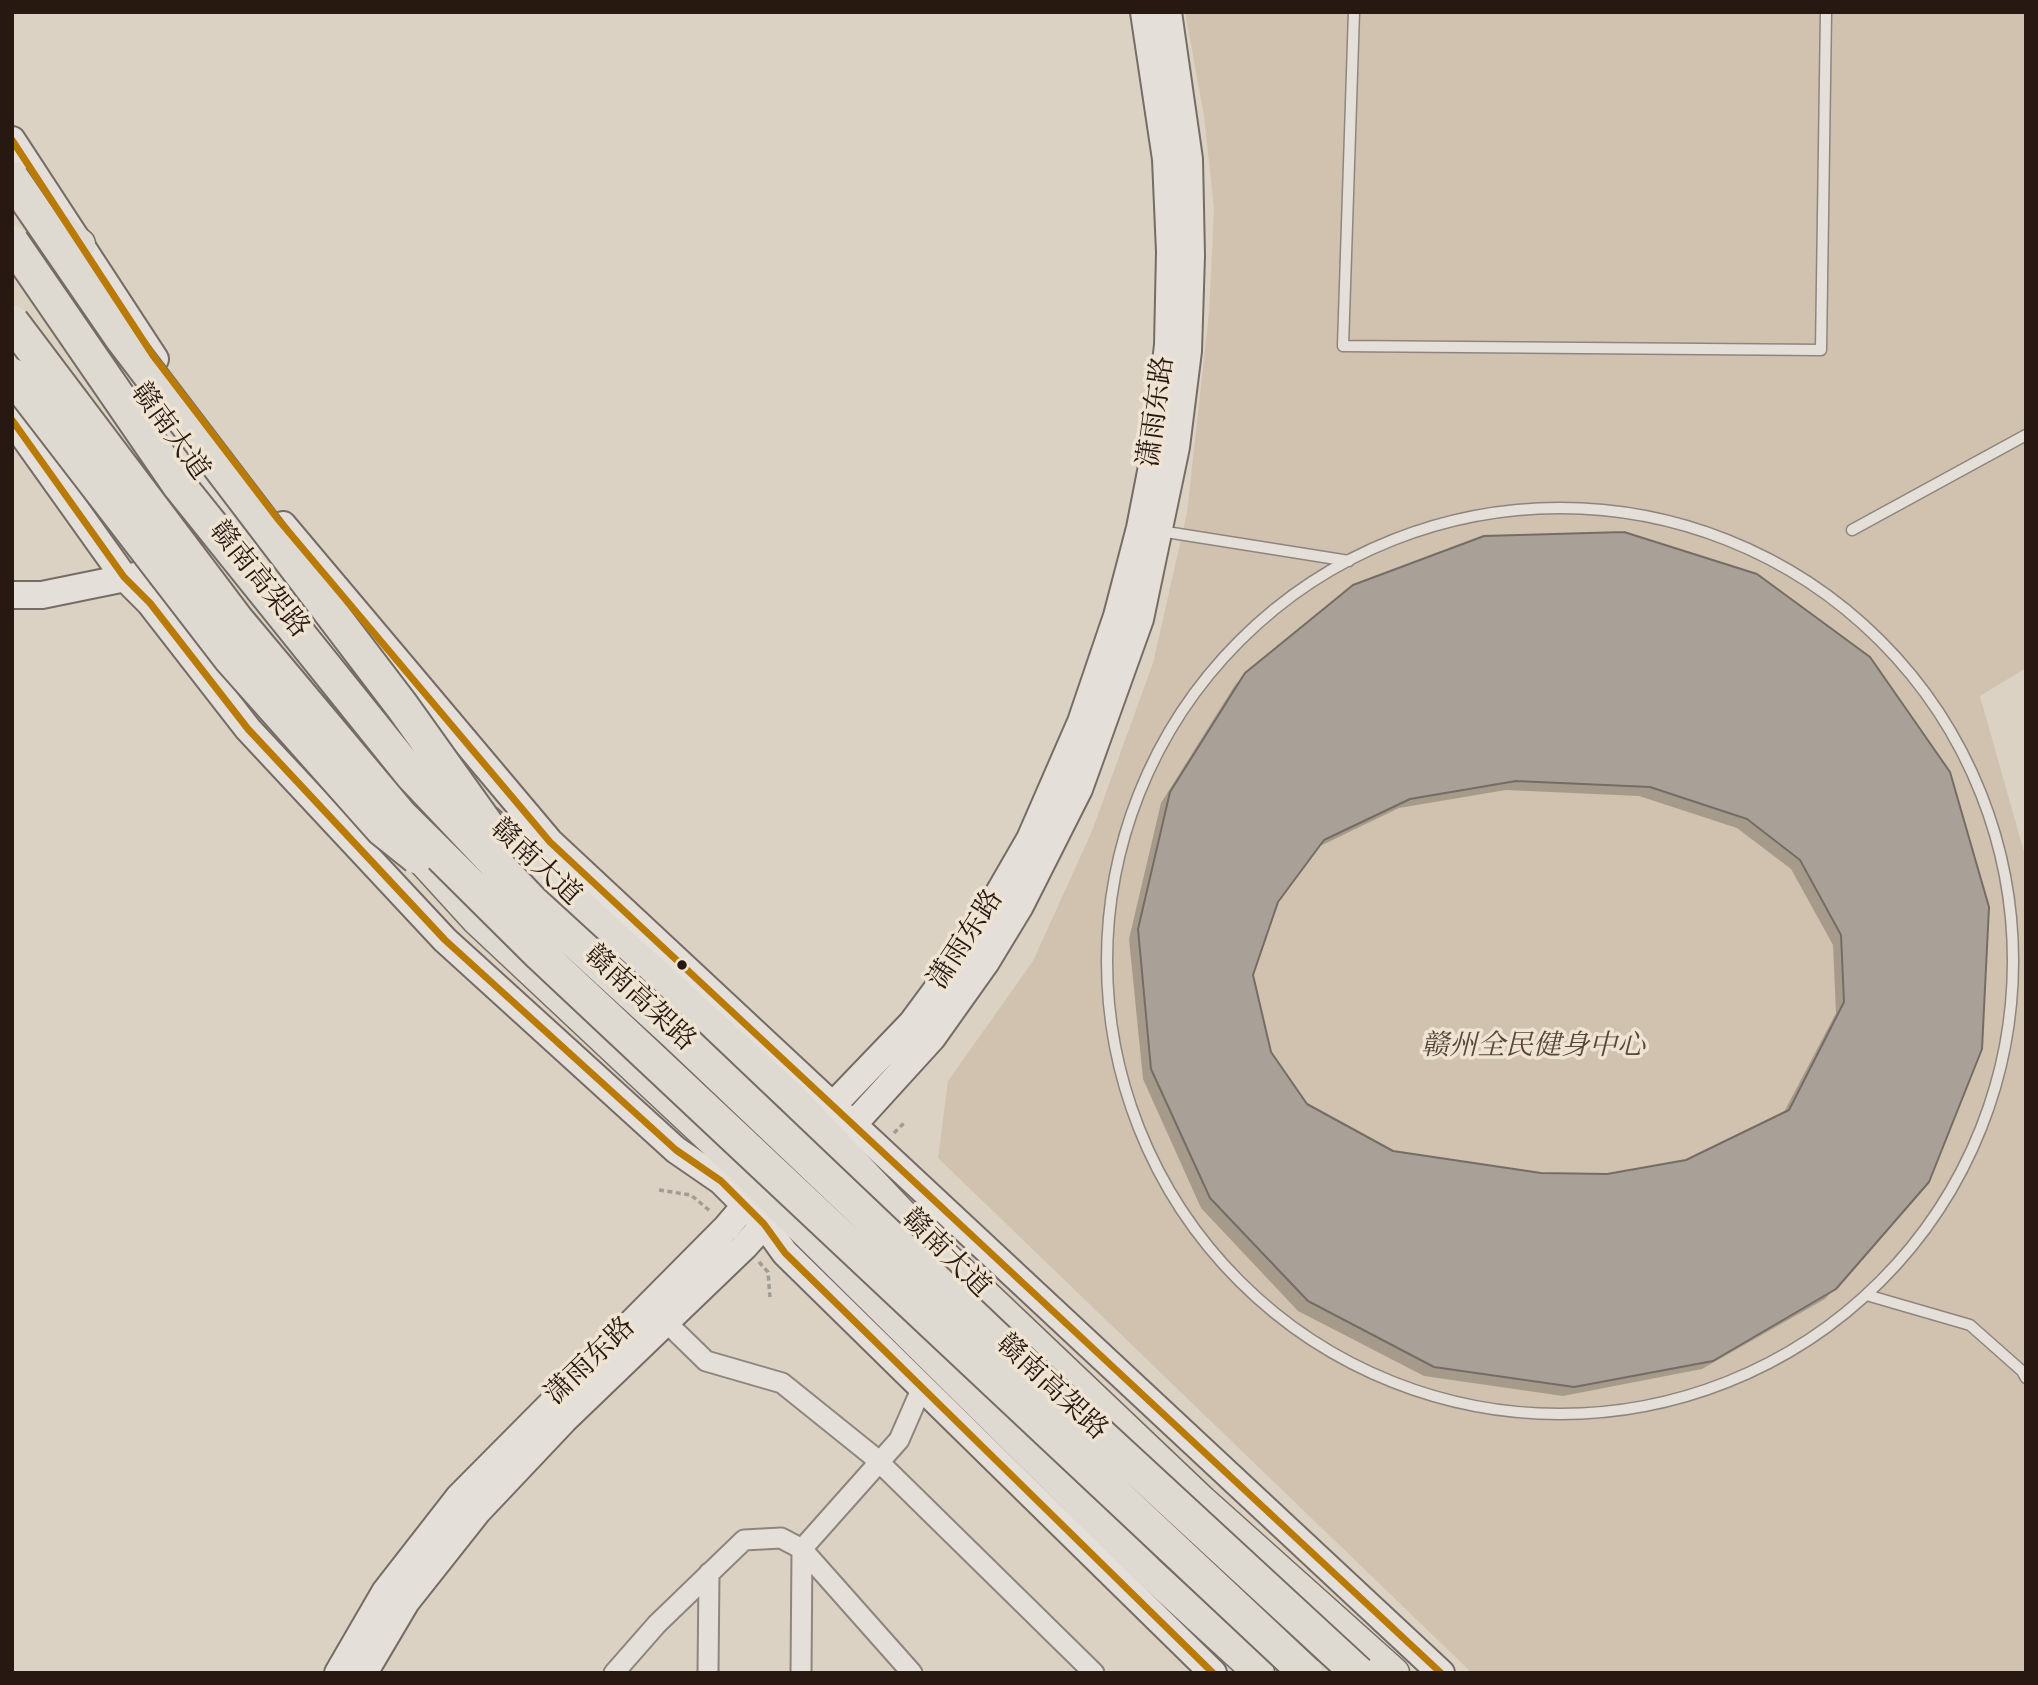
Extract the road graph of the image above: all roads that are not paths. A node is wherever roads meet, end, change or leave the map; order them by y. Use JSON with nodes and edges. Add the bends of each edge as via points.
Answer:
{"nodes":[{"id":1,"x":1144,"y":12,"type":"edge"},
{"id":2,"x":1168,"y":12,"type":"edge"},
{"id":3,"x":1354,"y":12,"type":"edge"},
{"id":4,"x":1826,"y":12,"type":"edge"},
{"id":5,"x":12,"y":140,"type":"edge"},
{"id":6,"x":12,"y":178,"type":"edge"},
{"id":7,"x":12,"y":193,"type":"edge"},
{"id":8,"x":12,"y":203,"type":"edge"},
{"id":9,"x":12,"y":242,"type":"edge"},
{"id":10,"x":80,"y":244,"type":"junction"},
{"id":11,"x":12,"y":322,"type":"edge"},
{"id":12,"x":12,"y":350,"type":"edge"},
{"id":13,"x":12,"y":375,"type":"edge"},
{"id":14,"x":12,"y":420,"type":"edge"},
{"id":15,"x":2026,"y":435,"type":"edge"},
{"id":16,"x":1852,"y":530,"type":"dead end"},
{"id":17,"x":1159,"y":531,"type":"junction"},
{"id":18,"x":1349,"y":561,"type":"junction"},
{"id":19,"x":173,"y":569,"type":"junction"},
{"id":20,"x":124,"y":578,"type":"junction"},
{"id":21,"x":12,"y":595,"type":"edge"},
{"id":22,"x":562,"y":929,"type":"junction"},
{"id":23,"x":540,"y":954,"type":"junction"},
{"id":24,"x":834,"y":1125,"type":"junction"},
{"id":25,"x":763,"y":1206,"type":"junction"},
{"id":26,"x":1870,"y":1296,"type":"junction"},
{"id":27,"x":666,"y":1322,"type":"junction"},
{"id":28,"x":2026,"y":1378,"type":"edge"},
{"id":29,"x":923,"y":1385,"type":"junction"},
{"id":30,"x":880,"y":1463,"type":"junction"},
{"id":31,"x":802,"y":1549,"type":"junction"},
{"id":32,"x":709,"y":1573,"type":"junction"},
{"id":33,"x":361,"y":1667,"type":"edge"},
{"id":34,"x":614,"y":1673,"type":"edge"},
{"id":35,"x":708,"y":1673,"type":"edge"},
{"id":36,"x":801,"y":1673,"type":"edge"},
{"id":37,"x":912,"y":1673,"type":"edge"},
{"id":38,"x":1094,"y":1673,"type":"edge"},
{"id":39,"x":1213,"y":1673,"type":"edge"},
{"id":40,"x":1259,"y":1673,"type":"edge"},
{"id":41,"x":1306,"y":1673,"type":"edge"},
{"id":42,"x":1358,"y":1673,"type":"edge"},
{"id":43,"x":1394,"y":1673,"type":"edge"},
{"id":44,"x":1441,"y":1673,"type":"edge"}],
"edges":[{"from":1,"to":24,"type":"street","name":"潇雨东路","via":[[1166,159],[1168,345],[1157,441],[1117,616],[1071,746],[999,896],[966,950]]},
{"from":2,"to":17,"type":"street","name":"潇雨东路","via":[[1189,159],[1191,257],[1180,420]]},
{"from":3,"to":4,"type":"lane","via":[[1343,346],[1821,350]]},
{"from":5,"to":10,"type":"street"},
{"from":6,"to":22,"type":"highway","bridge":true,"via":[[121,337],[402,706]]},
{"from":7,"to":10,"type":"main road"},
{"from":8,"to":24,"type":"main road","name":"赣南大道","via":[[135,389],[247,540],[421,757],[792,1098]]},
{"from":9,"to":22,"type":"highway","name":"赣南高架路","bridge":true,"via":[[179,485],[412,775]]},
{"from":10,"to":24,"type":"street","via":[[154,357],[277,518],[550,842]]},
{"from":11,"to":23,"type":"highway","name":"赣南高架路","bridge":true,"via":[[236,619],[401,816]]},
{"from":12,"to":19,"type":"main road"},
{"from":13,"to":23,"type":"highway","bridge":true,"via":[[230,659],[382,829]]},
{"from":14,"to":20,"type":"street"},
{"from":15,"to":16,"type":"lane"},
{"from":17,"to":18,"type":"lane"},
{"from":17,"to":24,"type":"street","name":"潇雨东路","via":[[1140,619],[1102,729],[1079,789],[1020,906],[932,1038]]},
{"from":18,"to":26,"type":"lane","via":[[1438,522],[1537,506],[1637,512],[1734,540],[1822,589],[1898,656],[1949,728],[1995,831],[2013,931],[2009,1032],[1982,1129],[1965,1163],[1935,1219]]},
{"from":18,"to":26,"type":"lane","via":[[1322,572],[1225,653],[1153,758],[1113,878],[1108,1005],[1137,1128],[1198,1238],[1288,1328],[1387,1383],[1521,1417],[1647,1410],[1766,1369]]},
{"from":19,"to":20,"type":"street"},
{"from":19,"to":25,"type":"main road","via":[[277,701],[475,919]]},
{"from":20,"to":21,"type":"street","via":[[41,595]]},
{"from":20,"to":25,"type":"street","via":[[150,603],[248,729],[445,940],[676,1150]]},
{"from":22,"to":42,"type":"highway","name":"赣南高架路","bridge":true},
{"from":23,"to":41,"type":"highway","name":"赣南高架路","bridge":true},
{"from":24,"to":25,"type":"street","name":"潇雨东路"},
{"from":24,"to":43,"type":"main road","name":"赣南大道","via":[[918,1231],[968,1280],[1202,1501]]},
{"from":24,"to":44,"type":"street"},
{"from":25,"to":27,"type":"street","name":"潇雨东路"},
{"from":25,"to":29,"type":"street","via":[[785,1253]]},
{"from":25,"to":33,"type":"street","name":"潇雨东路","via":[[459,1497],[385,1591]]},
{"from":25,"to":40,"type":"main road"},
{"from":26,"to":28,"type":"lane","via":[[1970,1325]]},
{"from":27,"to":30,"type":"street","via":[[706,1361],[782,1383]]},
{"from":27,"to":33,"type":"street","name":"潇雨东路","via":[[478,1511]]},
{"from":29,"to":30,"type":"street","via":[[899,1440]]},
{"from":29,"to":39,"type":"street"},
{"from":30,"to":31,"type":"street"},
{"from":30,"to":38,"type":"street"},
{"from":31,"to":32,"type":"street","via":[[781,1538],[744,1541]]},
{"from":31,"to":36,"type":"street"},
{"from":31,"to":37,"type":"street"},
{"from":32,"to":34,"type":"street"},
{"from":32,"to":35,"type":"street"}]}
